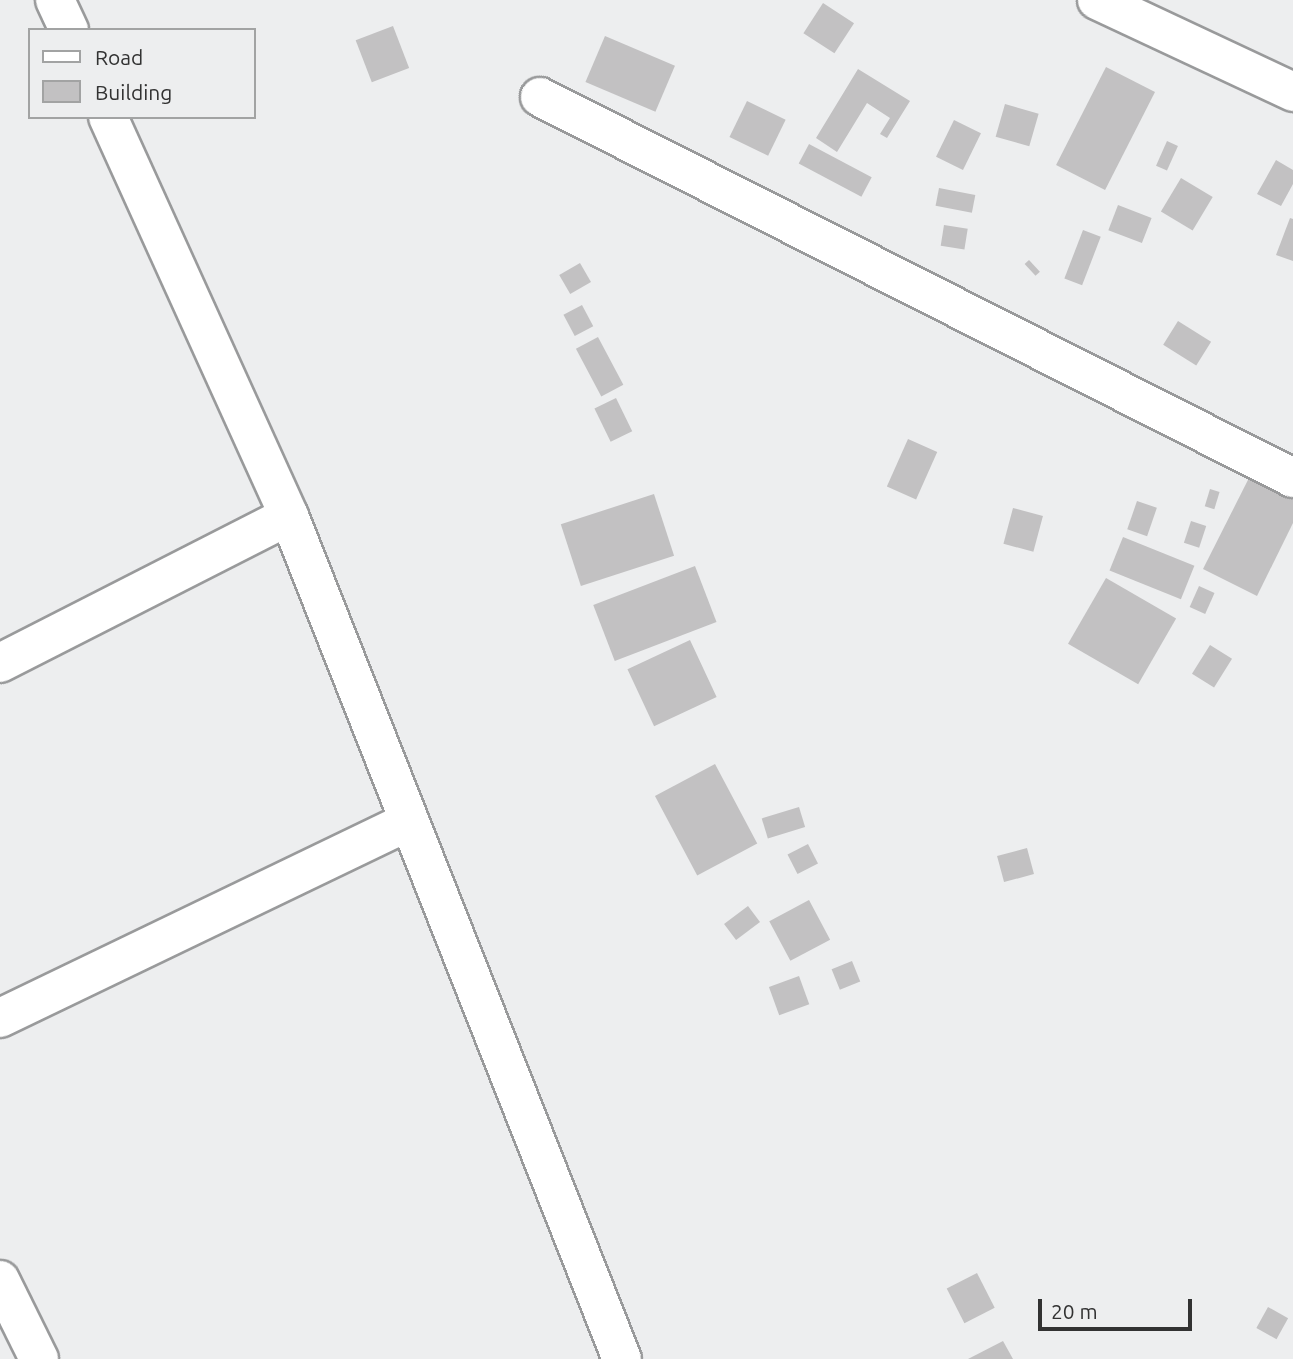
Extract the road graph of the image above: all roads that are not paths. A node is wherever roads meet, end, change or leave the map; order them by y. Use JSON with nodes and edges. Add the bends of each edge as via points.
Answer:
{"nodes":[{"id":1,"x":55,"y":0,"type":"edge"},
{"id":2,"x":1097,"y":0,"type":"edge"},
{"id":3,"x":68,"y":28,"type":"edge"},
{"id":4,"x":1293,"y":92,"type":"edge"},
{"id":5,"x":540,"y":97,"type":"dead end"},
{"id":6,"x":109,"y":119,"type":"edge"},
{"id":7,"x":1293,"y":478,"type":"edge"},
{"id":8,"x":289,"y":516,"type":"junction"},
{"id":9,"x":0,"y":663,"type":"edge"},
{"id":10,"x":409,"y":821,"type":"junction"},
{"id":11,"x":0,"y":1018,"type":"edge"},
{"id":12,"x":0,"y":1280,"type":"edge"},
{"id":13,"x":39,"y":1359,"type":"edge"},
{"id":14,"x":622,"y":1359,"type":"edge"}],
"edges":[{"from":1,"to":3,"type":"street"},
{"from":2,"to":4,"type":"street"},
{"from":5,"to":7,"type":"street"},
{"from":6,"to":8,"type":"street"},
{"from":8,"to":9,"type":"street"},
{"from":8,"to":10,"type":"street"},
{"from":10,"to":11,"type":"street"},
{"from":10,"to":14,"type":"street"},
{"from":12,"to":13,"type":"street"}]}
